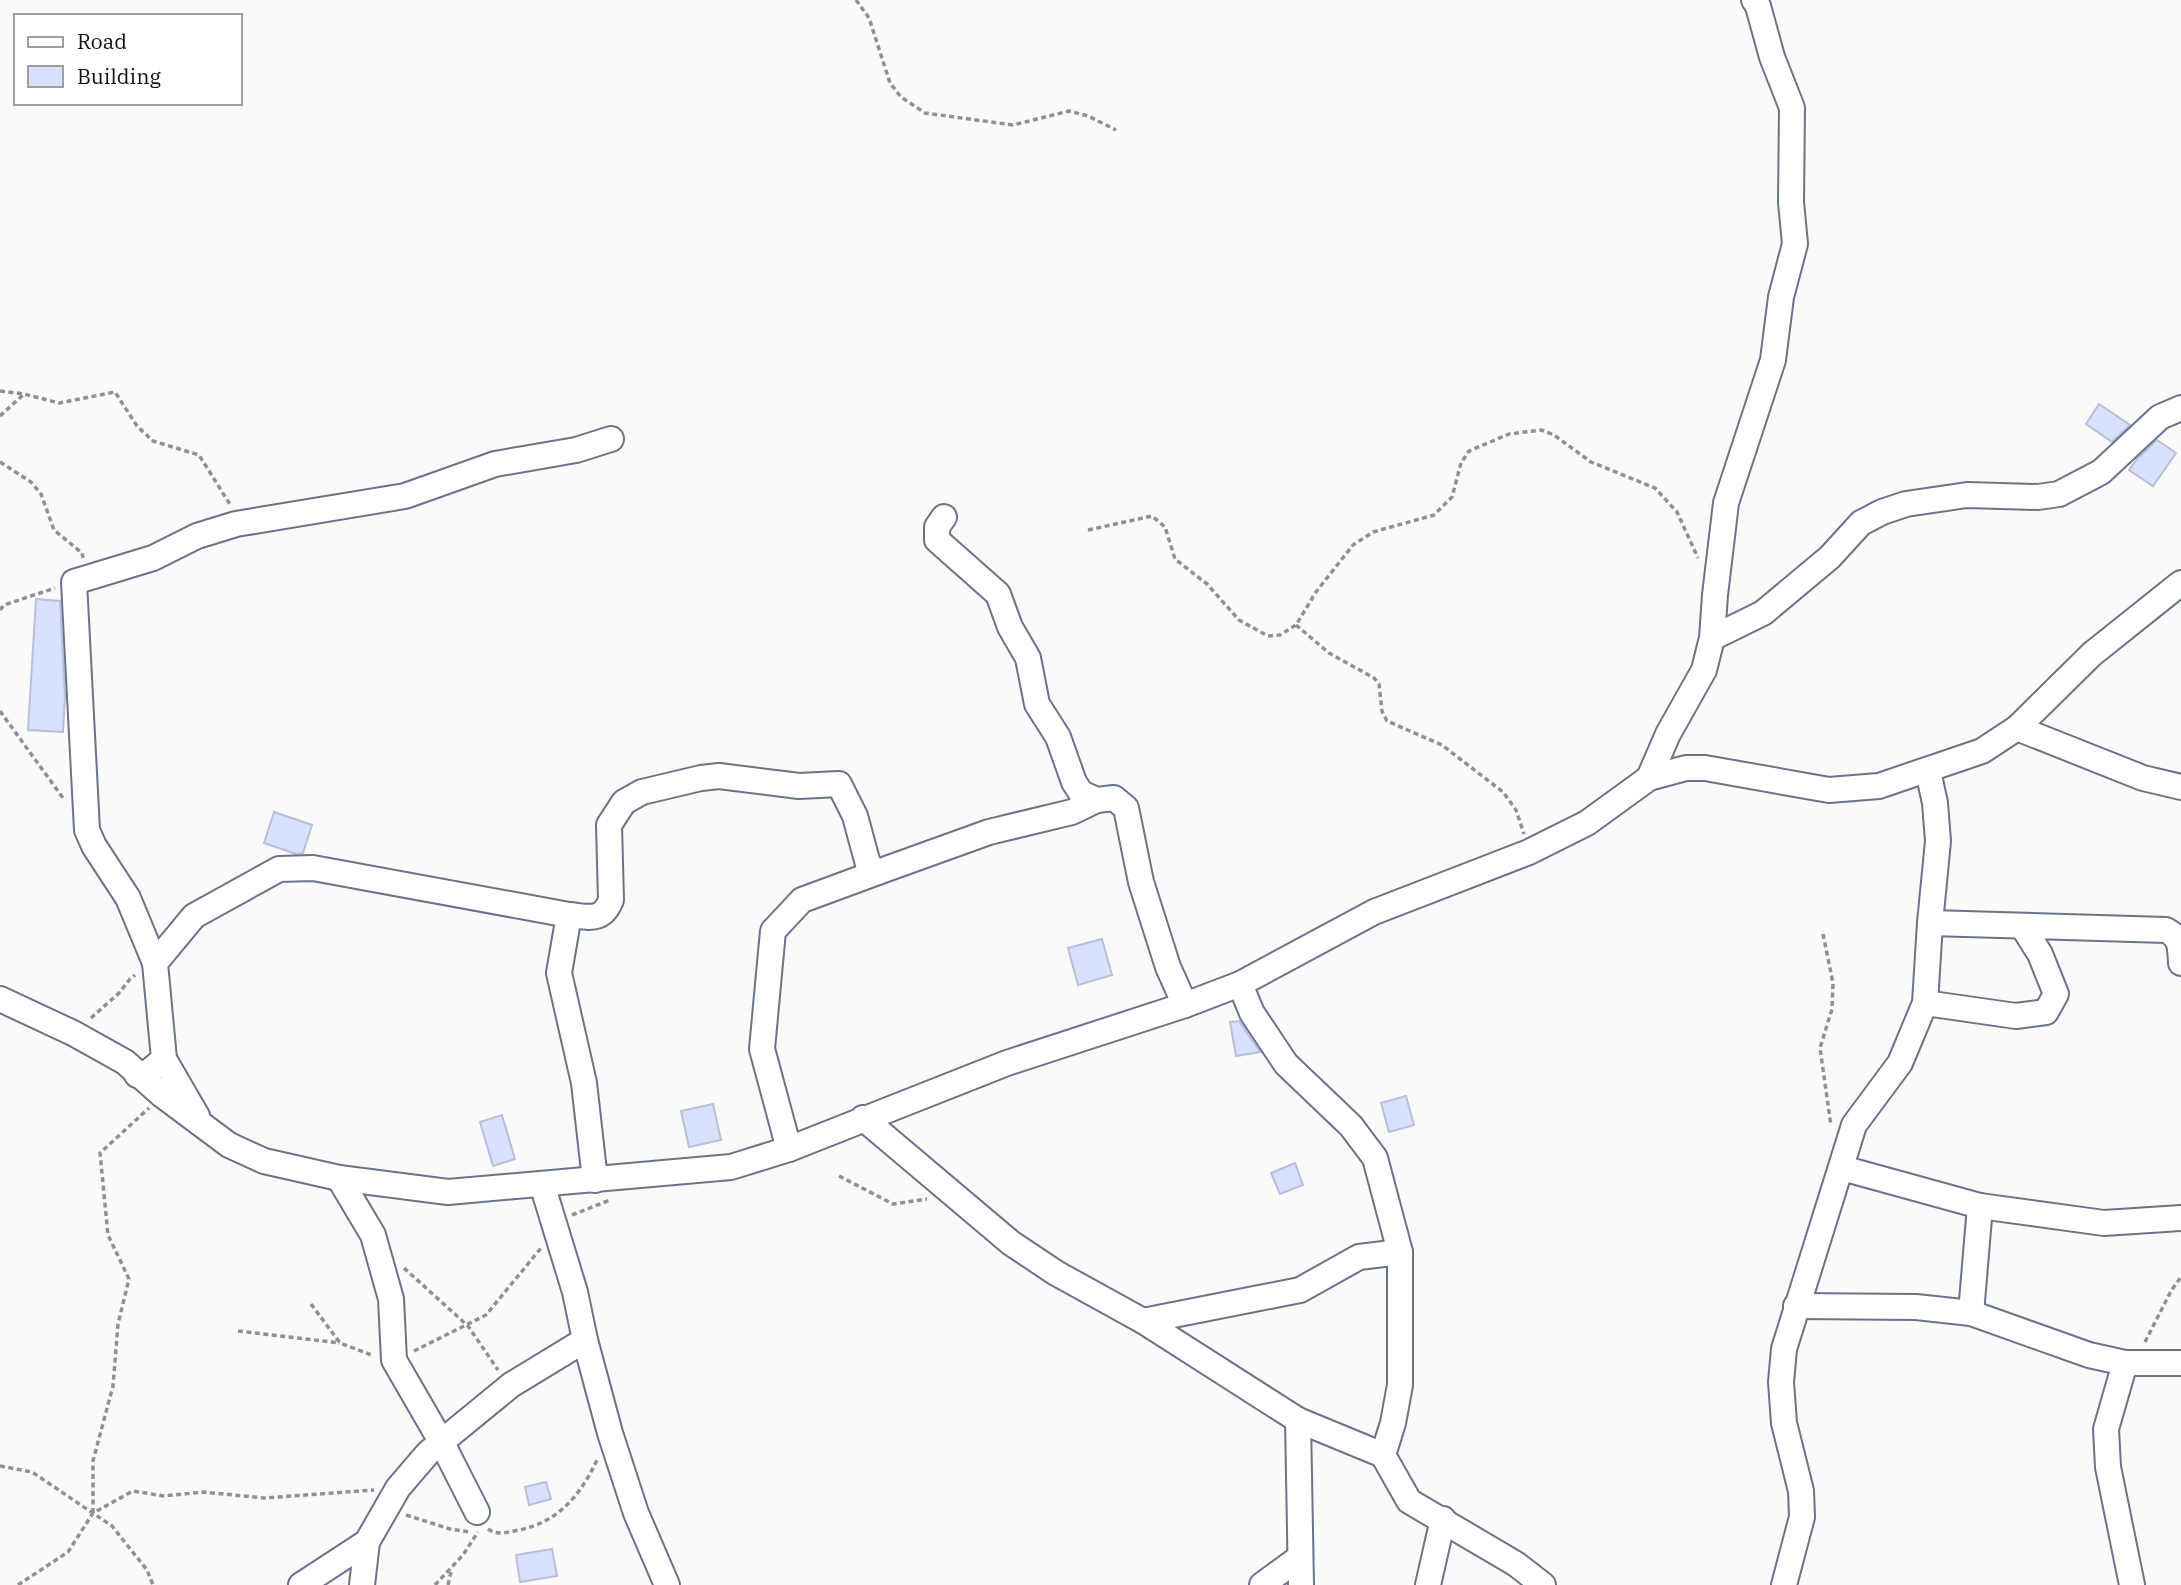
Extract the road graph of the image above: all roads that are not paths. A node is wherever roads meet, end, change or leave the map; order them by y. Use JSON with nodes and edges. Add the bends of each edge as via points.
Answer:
{"nodes":[{"id":1,"x":1755,"y":0,"type":"edge"},
{"id":2,"x":2181,"y":408,"type":"edge"},
{"id":3,"x":611,"y":439,"type":"dead end"},
{"id":4,"x":944,"y":517,"type":"dead end"},
{"id":5,"x":2181,"y":583,"type":"edge"},
{"id":6,"x":1712,"y":638,"type":"junction"},
{"id":7,"x":2017,"y":728,"type":"junction"},
{"id":8,"x":1928,"y":771,"type":"junction"},
{"id":9,"x":1650,"y":778,"type":"junction"},
{"id":10,"x":2181,"y":787,"type":"edge"},
{"id":11,"x":1097,"y":800,"type":"junction"},
{"id":12,"x":878,"y":872,"type":"junction"},
{"id":13,"x":569,"y":915,"type":"junction"},
{"id":14,"x":1930,"y":923,"type":"junction"},
{"id":15,"x":2023,"y":927,"type":"junction"},
{"id":16,"x":155,"y":963,"type":"junction"},
{"id":17,"x":2181,"y":963,"type":"edge"},
{"id":18,"x":1241,"y":984,"type":"junction"},
{"id":19,"x":0,"y":999,"type":"edge"},
{"id":20,"x":1926,"y":1003,"type":"junction"},
{"id":21,"x":1185,"y":1005,"type":"junction"},
{"id":22,"x":164,"y":1059,"type":"junction"},
{"id":23,"x":137,"y":1075,"type":"junction"},
{"id":24,"x":863,"y":1118,"type":"junction"},
{"id":25,"x":203,"y":1128,"type":"junction"},
{"id":26,"x":789,"y":1149,"type":"junction"},
{"id":27,"x":1843,"y":1164,"type":"junction"},
{"id":28,"x":339,"y":1178,"type":"junction"},
{"id":29,"x":595,"y":1180,"type":"junction"},
{"id":30,"x":542,"y":1184,"type":"junction"},
{"id":31,"x":1980,"y":1206,"type":"junction"},
{"id":32,"x":2181,"y":1218,"type":"edge"},
{"id":33,"x":1400,"y":1252,"type":"junction"},
{"id":34,"x":1796,"y":1306,"type":"junction"},
{"id":35,"x":1971,"y":1313,"type":"junction"},
{"id":36,"x":1143,"y":1321,"type":"junction"},
{"id":37,"x":585,"y":1340,"type":"junction"},
{"id":38,"x":2125,"y":1363,"type":"junction"},
{"id":39,"x":2181,"y":1363,"type":"edge"},
{"id":40,"x":1298,"y":1420,"type":"junction"},
{"id":41,"x":442,"y":1443,"type":"junction"},
{"id":42,"x":1383,"y":1455,"type":"junction"},
{"id":43,"x":1443,"y":1519,"type":"junction"},
{"id":44,"x":477,"y":1523,"type":"road end"},
{"id":45,"x":367,"y":1542,"type":"junction"},
{"id":46,"x":1299,"y":1558,"type":"junction"},
{"id":47,"x":301,"y":1585,"type":"edge"},
{"id":48,"x":362,"y":1585,"type":"edge"},
{"id":49,"x":667,"y":1585,"type":"edge"},
{"id":50,"x":1262,"y":1585,"type":"edge"},
{"id":51,"x":1301,"y":1585,"type":"edge"},
{"id":52,"x":1428,"y":1585,"type":"edge"},
{"id":53,"x":1543,"y":1585,"type":"edge"},
{"id":54,"x":1784,"y":1585,"type":"edge"},
{"id":55,"x":2132,"y":1585,"type":"edge"}],
"edges":[{"from":1,"to":6,"type":"street","via":[[1792,108],[1795,244],[1781,297],[1773,360],[1726,503]]},
{"from":2,"to":6,"type":"street","via":[[2160,417],[2101,472],[2059,494],[1967,495],[1882,512],[1861,523],[1830,557],[1763,613]]},
{"from":3,"to":16,"type":"street","via":[[495,464],[405,496],[236,524],[197,536],[153,558],[80,580],[87,830],[128,898]]},
{"from":4,"to":11,"type":"street","via":[[937,527],[937,540],[998,594],[1028,658],[1037,704],[1058,737],[1074,782],[1081,793]]},
{"from":5,"to":7,"type":"street","via":[[2092,654]]},
{"from":6,"to":9,"type":"street","via":[[1704,670],[1668,734]]},
{"from":7,"to":8,"type":"street","via":[[1982,751]]},
{"from":7,"to":10,"type":"street","via":[[2143,778]]},
{"from":8,"to":9,"type":"street","via":[[1879,786],[1829,790],[1705,768]]},
{"from":8,"to":14,"type":"street","via":[[1938,841]]},
{"from":9,"to":18,"type":"street","via":[[1587,823],[1529,852],[1374,912]]},
{"from":11,"to":12,"type":"street","via":[[1072,812],[989,832]]},
{"from":11,"to":21,"type":"street","via":[[1114,798],[1126,808],[1142,882],[1168,967]]},
{"from":12,"to":13,"type":"street","via":[[868,864],[855,816],[839,784],[799,786],[701,778],[642,792],[624,802],[609,825],[611,900],[607,911],[596,917]]},
{"from":12,"to":26,"type":"street","via":[[802,900],[773,931],[762,1049]]},
{"from":13,"to":16,"type":"street","via":[[313,868],[279,869],[194,916]]},
{"from":13,"to":29,"type":"street","via":[[559,973],[584,1083]]},
{"from":14,"to":15,"type":"street"},
{"from":14,"to":20,"type":"street"},
{"from":15,"to":17,"type":"street","via":[[2166,930],[2176,935]]},
{"from":15,"to":20,"type":"street","via":[[2056,994],[2046,1012],[2016,1016]]},
{"from":16,"to":22,"type":"street"},
{"from":18,"to":21,"type":"street"},
{"from":18,"to":33,"type":"street","via":[[1252,1013],[1286,1064],[1351,1126],[1375,1158]]},
{"from":19,"to":23,"type":"street","via":[[74,1033],[125,1062]]},
{"from":20,"to":27,"type":"street","via":[[1900,1063],[1854,1125]]},
{"from":21,"to":24,"type":"street","via":[[1007,1063]]},
{"from":22,"to":23,"type":"street"},
{"from":22,"to":25,"type":"street"},
{"from":23,"to":25,"type":"street"},
{"from":24,"to":26,"type":"street"},
{"from":24,"to":36,"type":"street","via":[[1011,1243]]},
{"from":25,"to":28,"type":"street","via":[[264,1161]]},
{"from":26,"to":29,"type":"street","via":[[731,1167]]},
{"from":27,"to":31,"type":"street"},
{"from":27,"to":34,"type":"street"},
{"from":28,"to":30,"type":"street","via":[[448,1192]]},
{"from":28,"to":41,"type":"street","via":[[373,1235],[391,1298],[394,1360]]},
{"from":29,"to":30,"type":"street"},
{"from":30,"to":37,"type":"street"},
{"from":31,"to":32,"type":"street","via":[[2104,1223]]},
{"from":31,"to":35,"type":"street"},
{"from":33,"to":36,"type":"street","via":[[1359,1257],[1300,1290]]},
{"from":33,"to":42,"type":"street","via":[[1400,1385]]},
{"from":34,"to":35,"type":"street","via":[[1916,1307]]},
{"from":34,"to":54,"type":"street","via":[[1781,1382],[1802,1517]]},
{"from":35,"to":38,"type":"street","via":[[2088,1355]]},
{"from":36,"to":40,"type":"street"},
{"from":37,"to":41,"type":"street","via":[[510,1385]]},
{"from":37,"to":49,"type":"street","via":[[636,1513]]},
{"from":38,"to":39,"type":"street"},
{"from":38,"to":55,"type":"street","via":[[2106,1429],[2108,1467]]},
{"from":40,"to":42,"type":"street"},
{"from":40,"to":46,"type":"street"},
{"from":41,"to":44,"type":"street"},
{"from":41,"to":45,"type":"street","via":[[428,1453],[393,1497]]},
{"from":42,"to":43,"type":"street","via":[[1409,1501]]},
{"from":43,"to":52,"type":"street"},
{"from":43,"to":53,"type":"street"},
{"from":45,"to":47,"type":"street"},
{"from":45,"to":48,"type":"street"},
{"from":46,"to":50,"type":"street"},
{"from":46,"to":51,"type":"street"}]}
